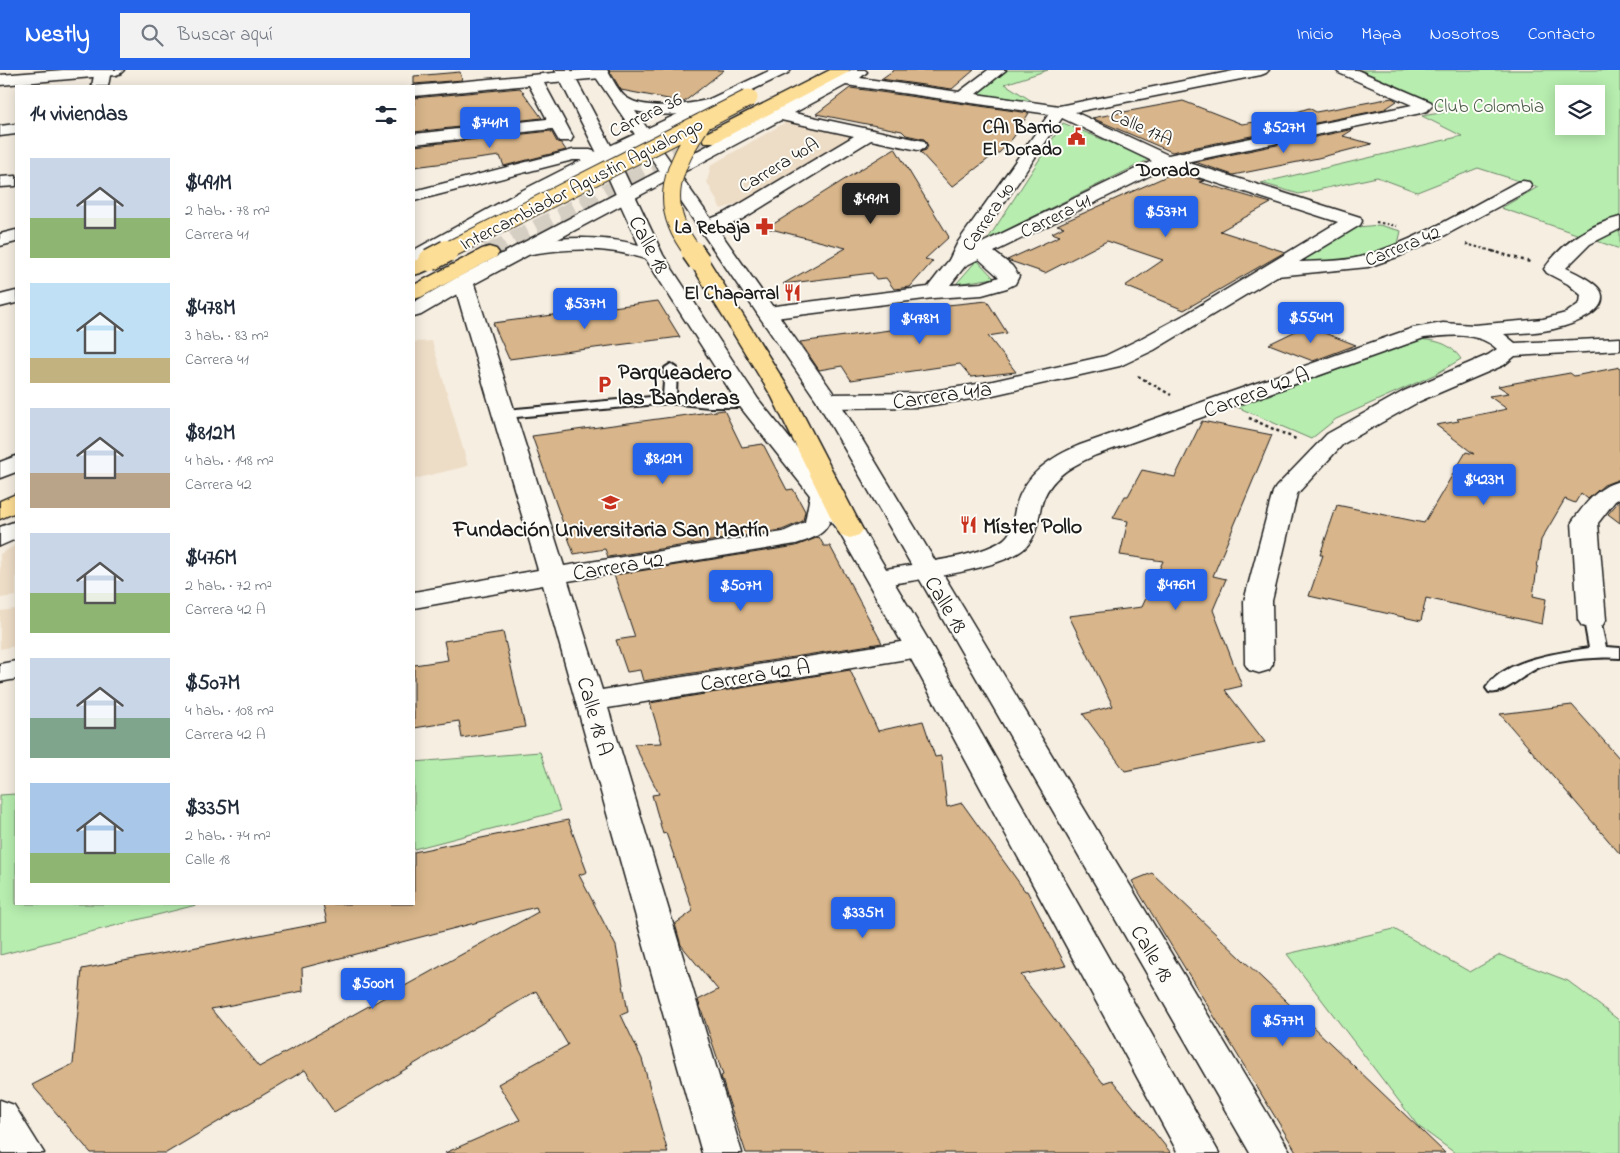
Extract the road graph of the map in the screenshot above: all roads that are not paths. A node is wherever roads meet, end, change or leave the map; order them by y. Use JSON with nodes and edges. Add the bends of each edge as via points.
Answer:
{"nodes":[{"id":1,"x":862,"y":70,"type":"edge"},
{"id":2,"x":998,"y":70,"type":"edge"},
{"id":3,"x":1261,"y":70,"type":"edge"},
{"id":4,"x":1344,"y":70,"type":"edge"},
{"id":5,"x":600,"y":71,"type":"edge"},
{"id":6,"x":790,"y":72,"type":"edge"},
{"id":7,"x":565,"y":73,"type":"edge"},
{"id":8,"x":106,"y":74,"type":"edge"},
{"id":9,"x":842,"y":75,"type":"edge"},
{"id":10,"x":534,"y":79,"type":"junction"},
{"id":11,"x":0,"y":80,"type":"edge"},
{"id":12,"x":415,"y":91,"type":"edge"},
{"id":13,"x":962,"y":96,"type":"junction"},
{"id":14,"x":620,"y":100,"type":"junction"},
{"id":15,"x":715,"y":103,"type":"junction"},
{"id":16,"x":1059,"y":111,"type":"junction"},
{"id":17,"x":778,"y":114,"type":"junction"},
{"id":18,"x":703,"y":122,"type":"junction"},
{"id":19,"x":559,"y":123,"type":"junction"},
{"id":20,"x":15,"y":129,"type":"edge"},
{"id":21,"x":0,"y":131,"type":"edge"},
{"id":22,"x":869,"y":134,"type":"junction"},
{"id":23,"x":644,"y":135,"type":"junction"},
{"id":24,"x":710,"y":138,"type":"tunnel mouth"},
{"id":25,"x":415,"y":139,"type":"edge"},
{"id":26,"x":918,"y":145,"type":"dead end"},
{"id":27,"x":607,"y":156,"type":"junction"},
{"id":28,"x":1166,"y":161,"type":"junction"},
{"id":29,"x":572,"y":164,"type":"junction"},
{"id":30,"x":669,"y":172,"type":"junction"},
{"id":31,"x":15,"y":181,"type":"edge"},
{"id":32,"x":0,"y":182,"type":"edge"},
{"id":33,"x":1523,"y":186,"type":"dead end"},
{"id":34,"x":415,"y":196,"type":"edge"},
{"id":35,"x":525,"y":196,"type":"junction"},
{"id":36,"x":625,"y":196,"type":"junction"},
{"id":37,"x":587,"y":216,"type":"junction"},
{"id":38,"x":1352,"y":221,"type":"joint"},
{"id":39,"x":1620,"y":223,"type":"edge"},
{"id":40,"x":707,"y":227,"type":"junction"},
{"id":41,"x":15,"y":236,"type":"edge"},
{"id":42,"x":0,"y":240,"type":"edge"},
{"id":43,"x":974,"y":246,"type":"junction"},
{"id":44,"x":525,"y":249,"type":"junction"},
{"id":45,"x":488,"y":253,"type":"tunnel mouth"},
{"id":46,"x":653,"y":255,"type":"junction"},
{"id":47,"x":419,"y":262,"type":"edge"},
{"id":48,"x":958,"y":262,"type":"joint"},
{"id":49,"x":1271,"y":271,"type":"junction"},
{"id":50,"x":463,"y":282,"type":"junction"},
{"id":51,"x":415,"y":292,"type":"edge"},
{"id":52,"x":934,"y":292,"type":"junction"},
{"id":53,"x":15,"y":297,"type":"edge"},
{"id":54,"x":0,"y":301,"type":"edge"},
{"id":55,"x":415,"y":310,"type":"edge"},
{"id":56,"x":767,"y":313,"type":"junction"},
{"id":57,"x":1472,"y":331,"type":"junction"},
{"id":58,"x":1620,"y":344,"type":"edge"},
{"id":59,"x":1510,"y":350,"type":"junction"},
{"id":60,"x":671,"y":368,"type":"dead end"},
{"id":61,"x":1055,"y":374,"type":"joint"},
{"id":62,"x":669,"y":399,"type":"junction"},
{"id":63,"x":828,"y":401,"type":"junction"},
{"id":64,"x":748,"y":403,"type":"junction"},
{"id":65,"x":505,"y":414,"type":"junction"},
{"id":66,"x":15,"y":464,"type":"edge"},
{"id":67,"x":0,"y":471,"type":"edge"},
{"id":68,"x":15,"y":483,"type":"edge"},
{"id":69,"x":1620,"y":488,"type":"edge"},
{"id":70,"x":0,"y":491,"type":"edge"},
{"id":71,"x":822,"y":495,"type":"junction"},
{"id":72,"x":15,"y":503,"type":"edge"},
{"id":73,"x":0,"y":511,"type":"edge"},
{"id":74,"x":15,"y":530,"type":"edge"},
{"id":75,"x":850,"y":530,"type":"junction"},
{"id":76,"x":0,"y":538,"type":"edge"},
{"id":77,"x":926,"y":569,"type":"junction"},
{"id":78,"x":554,"y":575,"type":"junction"},
{"id":79,"x":879,"y":578,"type":"junction"},
{"id":80,"x":415,"y":600,"type":"edge"},
{"id":81,"x":1592,"y":620,"type":"joint"},
{"id":82,"x":919,"y":648,"type":"junction"},
{"id":83,"x":1598,"y":651,"type":"junction"},
{"id":84,"x":1620,"y":653,"type":"edge"},
{"id":85,"x":1259,"y":664,"type":"dead end"},
{"id":86,"x":15,"y":670,"type":"edge"},
{"id":87,"x":0,"y":673,"type":"edge"},
{"id":88,"x":1495,"y":688,"type":"dead end"},
{"id":89,"x":592,"y":701,"type":"junction"},
{"id":90,"x":0,"y":1116,"type":"edge"},
{"id":91,"x":24,"y":1153,"type":"edge"},
{"id":92,"x":722,"y":1153,"type":"edge"},
{"id":93,"x":1199,"y":1153,"type":"edge"},
{"id":94,"x":1271,"y":1153,"type":"edge"}],
"edges":[{"from":1,"to":9,"type":"street"},
{"from":2,"to":13,"type":"street"},
{"from":3,"to":16,"type":"street"},
{"from":4,"to":28,"type":"street","name":"Carrera 41","via":[[1426,105]]},
{"from":5,"to":7,"type":"street"},
{"from":5,"to":14,"type":"street","name":"Calle 18"},
{"from":6,"to":15,"type":"street","name":"Carrera 36"},
{"from":6,"to":18,"type":"main road","name":"Intercambiador Agustin Agualongo","bridge":true},
{"from":7,"to":10,"type":"street"},
{"from":7,"to":27,"type":"street","name":"Calle 18"},
{"from":8,"to":11,"type":"street"},
{"from":9,"to":13,"type":"street"},
{"from":9,"to":17,"type":"street"},
{"from":9,"to":24,"type":"main road"},
{"from":10,"to":12,"type":"street"},
{"from":10,"to":19,"type":"street"},
{"from":13,"to":16,"type":"street"},
{"from":14,"to":15,"type":"street","via":[[653,110],[697,108]]},
{"from":14,"to":23,"type":"street","name":"Calle 18"},
{"from":15,"to":23,"type":"street","name":"Carrera 36"},
{"from":16,"to":28,"type":"street","name":"Calle 17A"},
{"from":16,"to":43,"type":"street","name":"Carrera 40"},
{"from":17,"to":22,"type":"street"},
{"from":17,"to":30,"type":"street"},
{"from":18,"to":47,"type":"main road","name":"Intercambiador Agustin Agualongo","bridge":true},
{"from":18,"to":75,"type":"main road","bridge":true,"via":[[675,170],[670,198],[677,229],[783,397]]},
{"from":19,"to":25,"type":"street"},
{"from":19,"to":29,"type":"street"},
{"from":20,"to":21,"type":"street"},
{"from":22,"to":26,"type":"street"},
{"from":22,"to":40,"type":"street","name":"Carrera 40A","via":[[732,217]]},
{"from":23,"to":27,"type":"street","name":"Carrera 36"},
{"from":23,"to":30,"type":"street","name":"Calle 18"},
{"from":27,"to":29,"type":"street","name":"Carrera 36"},
{"from":27,"to":36,"type":"street","name":"Calle 18"},
{"from":28,"to":38,"type":"street","name":"Calle 17A"},
{"from":28,"to":43,"type":"street","name":"Carrera 41"},
{"from":29,"to":34,"type":"street"},
{"from":29,"to":35,"type":"street"},
{"from":30,"to":36,"type":"street"},
{"from":30,"to":40,"type":"street","name":"Calle 18"},
{"from":31,"to":32,"type":"street"},
{"from":33,"to":49,"type":"street","name":"Carrera 42","via":[[1393,252],[1361,262]]},
{"from":35,"to":37,"type":"street","via":[[561,193],[577,196],[588,201],[592,208]]},
{"from":35,"to":47,"type":"street"},
{"from":36,"to":37,"type":"street"},
{"from":36,"to":46,"type":"street","name":"Calle 18"},
{"from":37,"to":44,"type":"street"},
{"from":38,"to":49,"type":"street","name":"Carrera 42"},
{"from":39,"to":57,"type":"street","via":[[1580,241],[1554,269],[1591,293],[1590,305],[1573,317],[1544,325]]},
{"from":40,"to":56,"type":"street","name":"Calle 18"},
{"from":41,"to":42,"type":"street"},
{"from":43,"to":48,"type":"street","name":"Carrera 41"},
{"from":43,"to":52,"type":"street","via":[[1005,270],[1008,280],[989,288]]},
{"from":44,"to":46,"type":"street","via":[[559,243],[594,242],[627,246]]},
{"from":44,"to":50,"type":"street"},
{"from":45,"to":51,"type":"main road","name":"Intercambiador Agustin Agualongo"},
{"from":46,"to":64,"type":"street","name":"Calle 18"},
{"from":48,"to":52,"type":"street","name":"Carrera 40"},
{"from":49,"to":61,"type":"street","name":"Carrera 42","via":[[1146,345],[1112,361]]},
{"from":50,"to":55,"type":"street"},
{"from":50,"to":65,"type":"street","name":"Calle 18 A"},
{"from":52,"to":56,"type":"street"},
{"from":53,"to":54,"type":"street"},
{"from":56,"to":63,"type":"street","name":"Calle 18"},
{"from":57,"to":59,"type":"street","name":"Carrera 42 A","via":[[1505,343]]},
{"from":57,"to":77,"type":"street","name":"Carrera 42 A","via":[[1420,332],[1088,450],[1056,464],[1040,482],[1029,502],[1026,526],[1014,545],[992,554]]},
{"from":58,"to":59,"type":"street"},
{"from":59,"to":85,"type":"street","via":[[1496,360],[1412,396],[1335,438],[1285,492],[1258,601]]},
{"from":60,"to":62,"type":"lane"},
{"from":61,"to":63,"type":"street","name":"Carrera 41a","via":[[920,400]]},
{"from":62,"to":64,"type":"lane"},
{"from":62,"to":65,"type":"lane"},
{"from":63,"to":77,"type":"street","name":"Calle 18"},
{"from":64,"to":71,"type":"street","name":"Calle 18"},
{"from":65,"to":78,"type":"street","name":"Calle 18 A"},
{"from":66,"to":67,"type":"street"},
{"from":68,"to":70,"type":"main road"},
{"from":69,"to":81,"type":"street","via":[[1606,496],[1585,522]]},
{"from":71,"to":75,"type":"street","name":"Calle 18"},
{"from":71,"to":78,"type":"street","name":"Carrera 42","via":[[820,520],[813,530],[787,539]]},
{"from":72,"to":73,"type":"main road"},
{"from":74,"to":76,"type":"street"},
{"from":75,"to":79,"type":"street","name":"Calle 18"},
{"from":77,"to":79,"type":"street","name":"Carrera 42 A"},
{"from":77,"to":94,"type":"street","name":"Calle 18"},
{"from":78,"to":80,"type":"street","name":"Carrera 42"},
{"from":78,"to":89,"type":"street","name":"Calle 18 A"},
{"from":79,"to":82,"type":"street","name":"Calle 18"},
{"from":81,"to":83,"type":"lane"},
{"from":82,"to":89,"type":"street","name":"Carrera 42 A"},
{"from":82,"to":93,"type":"street","name":"Calle 18"},
{"from":83,"to":84,"type":"lane"},
{"from":83,"to":88,"type":"lane","via":[[1535,663]]},
{"from":86,"to":87,"type":"street"},
{"from":89,"to":92,"type":"street","name":"Calle 18 A"},
{"from":90,"to":91,"type":"street"}]}
